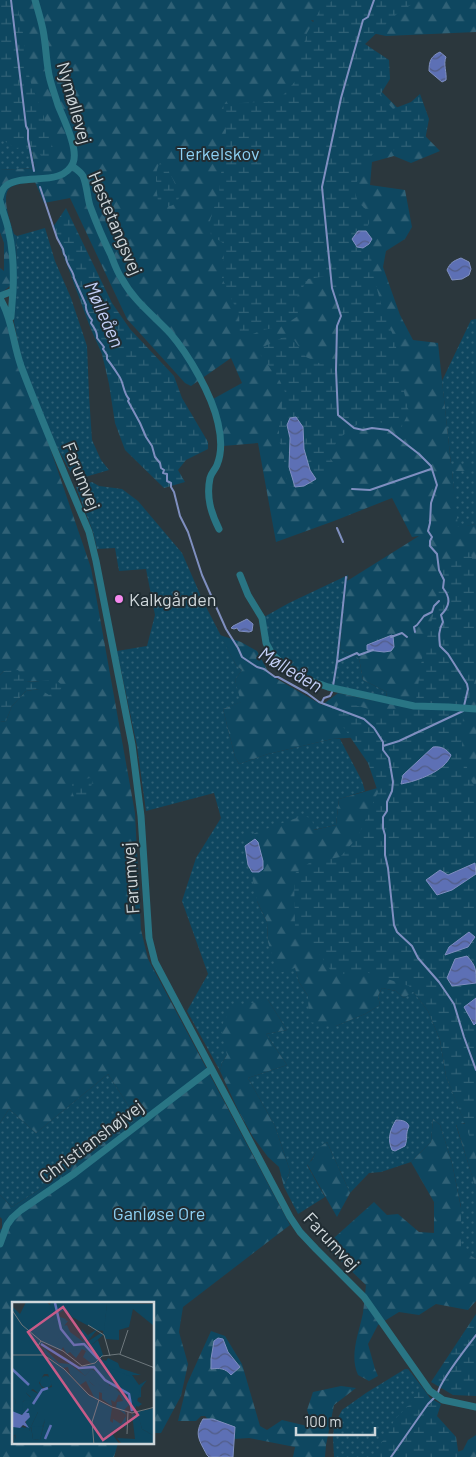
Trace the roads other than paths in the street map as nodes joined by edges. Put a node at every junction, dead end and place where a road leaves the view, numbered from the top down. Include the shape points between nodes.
1 (35, 0) edge
2 (72, 166) junction
3 (0, 200) edge
4 (13, 291) junction
5 (0, 297) edge
6 (10, 320) junction
7 (219, 530) dead end
8 (240, 575) dead end
9 (476, 709) edge
10 (211, 1069) junction
11 (0, 1244) edge
12 (476, 1407) edge

1 - 2 street, Nymøllevej via 51,82 75,150
2 - 3 street, Nymøllevej via 55,176 8,184
2 - 7 street, Hestetangsvej via 82,176 97,224 121,278 132,295 171,334 208,394 219,424 220,455 211,476 208,502
3 - 4 street via 12,249
4 - 5 street
4 - 6 street
5 - 6 street, Farumvej
6 - 10 street, Farumvej via 19,360 88,532 96,561 132,745 141,816 149,938 155,962
8 - 9 street via 262,618 266,643 272,654 296,673 328,688 414,706
10 - 11 street, Christianshøjvej via 21,1210 7,1225
10 - 12 street, Farumvej via 300,1232 364,1297 432,1393 449,1402

